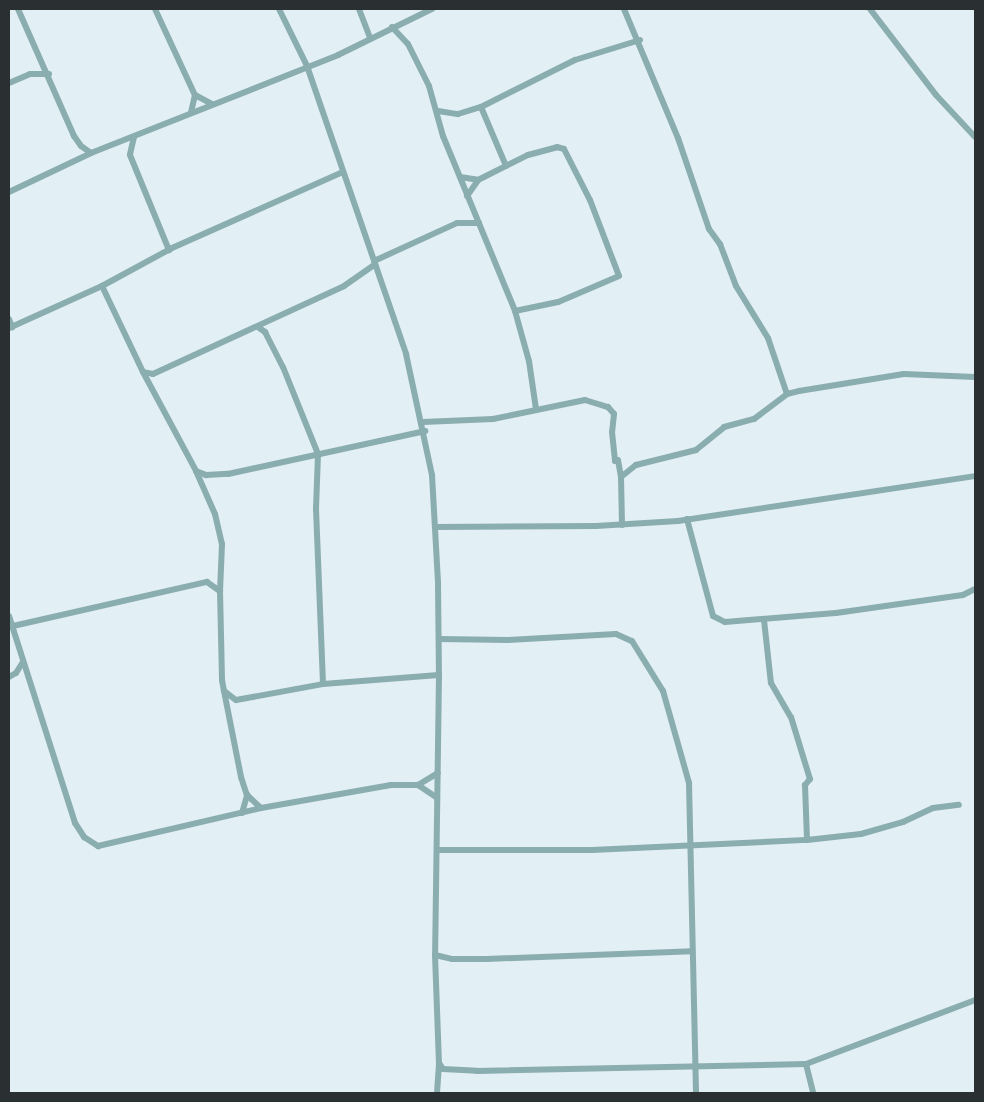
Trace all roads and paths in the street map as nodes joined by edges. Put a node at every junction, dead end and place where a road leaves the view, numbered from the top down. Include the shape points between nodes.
1 (18, 9) edge
2 (155, 9) edge
3 (279, 9) edge
4 (359, 9) edge
5 (432, 9) edge
6 (624, 9) edge
7 (870, 9) edge
8 (392, 27) junction
9 (370, 37) junction
10 (640, 40) junction
11 (307, 66) junction
12 (49, 74) junction
13 (10, 83) edge
14 (195, 95) junction
15 (212, 104) junction
16 (481, 108) junction
17 (438, 111) junction
18 (191, 112) junction
19 (134, 137) junction
20 (975, 137) edge
21 (91, 152) junction
22 (506, 166) junction
23 (343, 172) junction
24 (460, 178) junction
25 (478, 180) junction
26 (9, 192) edge
27 (467, 196) junction
28 (473, 208) junction
29 (465, 221) junction
30 (479, 223) junction
31 (169, 250) junction
32 (374, 263) junction
33 (102, 286) junction
34 (515, 311) junction
35 (9, 319) edge
36 (267, 323) junction
37 (10, 327) edge
38 (258, 327) junction
39 (265, 332) junction
40 (143, 372) junction
41 (975, 378) edge
42 (787, 394) junction
43 (536, 409) junction
44 (423, 422) junction
45 (425, 431) junction
46 (318, 454) junction
47 (196, 471) junction
48 (975, 476) edge
49 (622, 477) junction
50 (687, 519) junction
51 (622, 525) junction
52 (436, 527) junction
53 (222, 572) junction
54 (207, 582) junction
55 (975, 589) edge
56 (220, 590) junction
57 (9, 616) edge
58 (764, 620) junction
59 (13, 626) junction
60 (439, 639) junction
61 (23, 662) junction
62 (439, 675) junction
63 (9, 677) edge
64 (323, 684) junction
65 (224, 691) junction
66 (236, 700) junction
67 (228, 708) junction
68 (438, 773) junction
69 (418, 785) junction
70 (248, 795) junction
71 (437, 798) junction
72 (959, 804) dead end
73 (261, 808) junction
74 (242, 813) junction
75 (807, 840) junction
76 (688, 845) junction
77 (439, 850) junction
78 (692, 951) junction
79 (435, 955) junction
80 (975, 1000) edge
81 (439, 1063) junction
82 (806, 1064) junction
83 (697, 1065) junction
84 (437, 1093) edge
85 (696, 1093) edge
86 (813, 1093) edge

1 - 12 street
2 - 14 street
3 - 11 street
4 - 9 street
5 - 8 street
6 - 10 street
7 - 20 street via 936,95
8 - 9 street
8 - 17 street via 408,44
9 - 11 street via 338,55
10 - 16 street via 575,60
10 - 42 street via 709,229 720,244 736,286 768,338
11 - 15 street
11 - 23 street
12 - 13 street via 30,74
12 - 21 street via 74,136
14 - 15 street
14 - 18 street
15 - 18 street
16 - 17 street via 458,114
16 - 22 street
17 - 24 street via 443,136
18 - 19 street
19 - 21 street
19 - 31 street via 130,155
21 - 26 street
22 - 25 street
22 - 34 street via 528,155 557,147 564,149 590,200 620,273 614,280 558,302
23 - 31 street
23 - 32 street
24 - 25 street
24 - 27 street
25 - 27 street
27 - 28 street
28 - 29 street
28 - 30 street
29 - 30 street
29 - 32 street
30 - 34 street
31 - 33 street
32 - 36 street via 344,286
32 - 44 street via 406,354
33 - 37 street
33 - 40 street
34 - 43 street via 529,361
35 - 37 street
36 - 38 street
36 - 39 street
38 - 39 street
38 - 40 street via 166,371
39 - 46 street via 283,367
40 - 47 street
41 - 42 street via 904,374
42 - 49 street via 754,419 724,428 696,450 636,465
43 - 44 street via 493,419
43 - 49 street via 585,400 608,407 614,414 615,461 618,460
44 - 45 street
45 - 46 street
45 - 52 street
46 - 47 street via 221,475
46 - 64 street via 316,509
47 - 53 street via 215,514 222,544
48 - 50 street
49 - 51 street
50 - 51 street
50 - 58 street via 713,616 725,622
51 - 52 street
52 - 60 street
53 - 54 street
53 - 56 street
54 - 56 street
54 - 59 street
55 - 58 street via 963,595
56 - 65 street via 219,656
57 - 59 street
58 - 75 street via 771,683 791,717 810,779 805,785
59 - 61 street
60 - 62 street
60 - 76 street via 508,640 616,634 632,641 664,691 672,714 689,783
61 - 63 street
61 - 74 street via 75,823 90,842 106,845
62 - 64 street
62 - 68 street
64 - 66 street
65 - 66 street
65 - 67 street
66 - 67 street
67 - 70 street
68 - 69 street
68 - 71 street
69 - 71 street
69 - 73 street via 381,787
70 - 73 street
70 - 74 street
71 - 77 street
72 - 75 street via 933,808 903,822 861,834
73 - 74 street
75 - 76 street
76 - 77 street via 592,850
76 - 78 street
77 - 79 street
78 - 79 street via 487,959 452,959
78 - 83 street
79 - 81 street
80 - 82 street
81 - 83 street via 443,1069 470,1071
81 - 84 street
82 - 83 street
82 - 86 street
83 - 85 street

